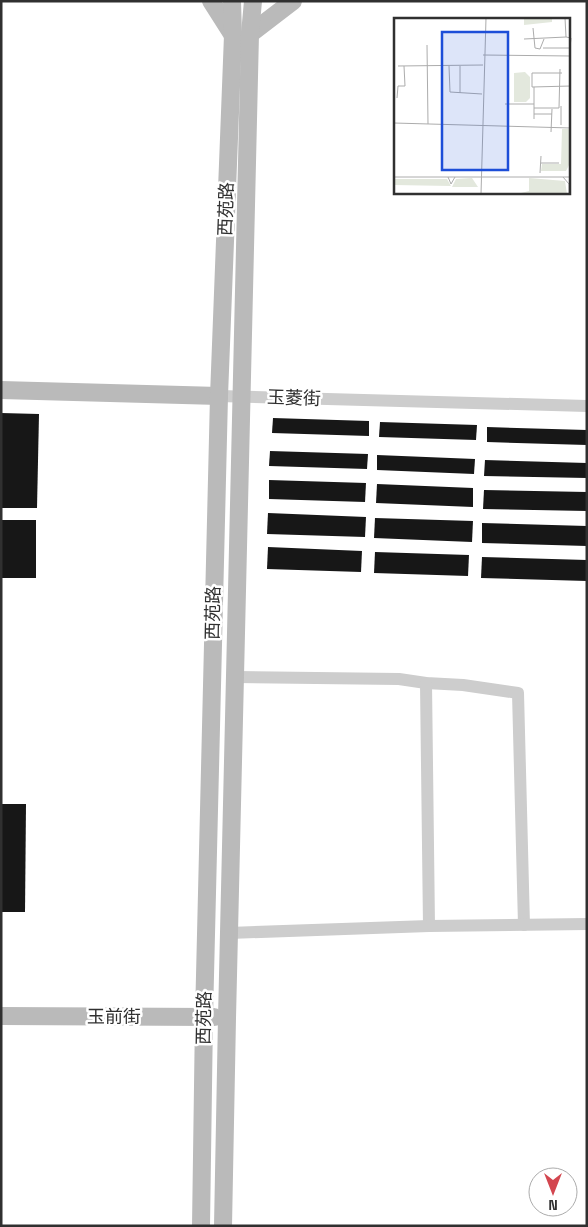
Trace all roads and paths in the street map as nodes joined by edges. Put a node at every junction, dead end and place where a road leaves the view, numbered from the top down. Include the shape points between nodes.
1 (210, 1) edge
2 (232, 1) edge
3 (253, 1) edge
4 (293, 1) edge
5 (242, 35) junction
6 (1, 390) edge
7 (219, 396) junction
8 (242, 396) junction
9 (587, 406) edge
10 (235, 677) junction
11 (426, 683) junction
12 (587, 924) edge
13 (524, 925) junction
14 (429, 926) junction
15 (229, 933) junction
16 (1, 1016) edge
17 (204, 1017) junction
18 (227, 1018) junction
19 (201, 1226) edge
20 (223, 1226) edge

1 - 5 main road
2 - 5 main road, 西苑路
3 - 5 main road, 西苑路
4 - 5 main road
5 - 7 main road, 西苑路
5 - 8 main road, 西苑路
6 - 7 main road, 玉菱街
7 - 8 street, 玉菱街
7 - 17 main road, 西苑路
8 - 9 street, 玉菱街
8 - 10 main road, 西苑路
10 - 11 street via 400,679
10 - 15 main road, 西苑路
11 - 13 street via 518,693
11 - 14 street
12 - 13 street
13 - 14 street
14 - 15 street
15 - 18 main road, 西苑路
16 - 17 main road, 玉前街
17 - 18 main road, 玉前街
17 - 19 main road, 西苑路
18 - 20 main road, 西苑路

